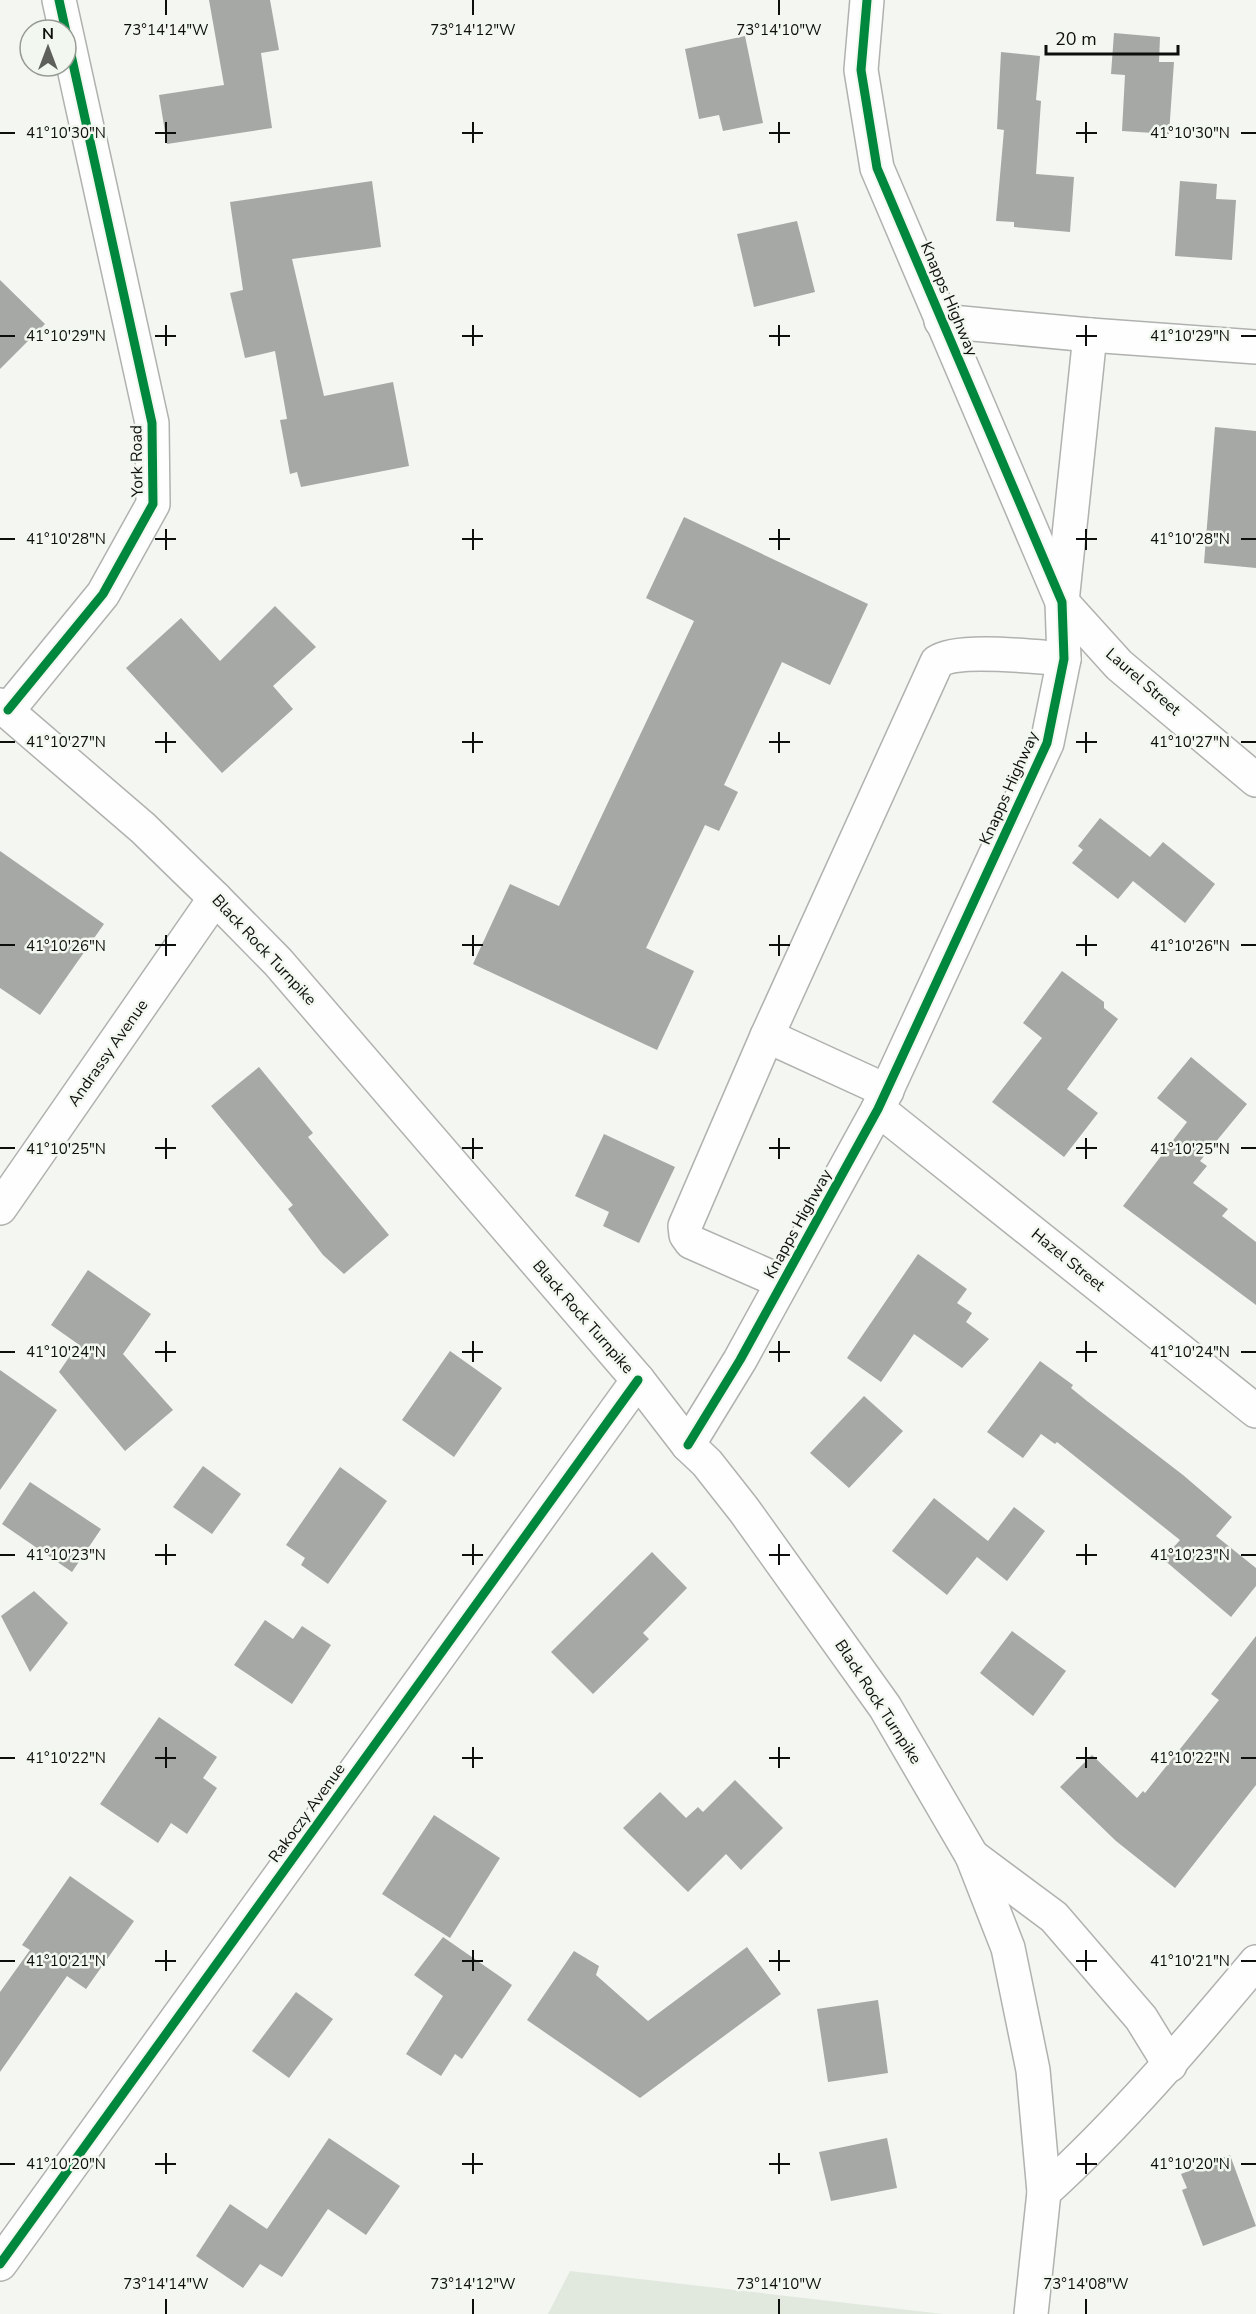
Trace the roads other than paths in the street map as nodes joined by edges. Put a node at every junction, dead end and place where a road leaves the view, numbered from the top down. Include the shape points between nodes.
1 (59, 0) edge
2 (867, 0) edge
3 (941, 321) junction
4 (1090, 335) junction
5 (1256, 347) edge
6 (1062, 602) junction
7 (1064, 659) junction
8 (4, 708) edge
9 (1256, 780) edge
10 (215, 898) junction
11 (767, 1036) junction
12 (883, 1100) junction
13 (0, 1208) edge
14 (782, 1282) junction
15 (638, 1380) junction
16 (1256, 1411) edge
17 (688, 1445) junction
18 (972, 1856) junction
19 (1256, 1962) edge
20 (1170, 2065) junction
21 (1044, 2192) junction
22 (0, 2264) edge
23 (1031, 2314) edge

1 - 8 street, York Road via 152,423 153,504 103,594
2 - 3 street, Knapps Highway via 861,70 877,168
3 - 4 street
3 - 6 street, Knapps Highway
4 - 5 street
4 - 6 street, Knapps Highway
6 - 7 street, Knapps Highway
6 - 9 street, Laurel Street via 1119,665
7 - 11 street via 962,655 937,662
7 - 12 street, Knapps Highway via 1047,743
8 - 10 street, Black Rock Turnpike via 142,828
10 - 13 street, Andrassy Avenue
10 - 15 street, Black Rock Turnpike via 278,962
11 - 12 street, Hazel Street
11 - 14 street via 685,1226 691,1242
12 - 14 street, Knapps Highway
12 - 16 street, Hazel Street
14 - 17 street, Knapps Highway
15 - 17 street, Black Rock Turnpike
15 - 22 street, Rakoczy Avenue
17 - 18 street, Black Rock Turnpike via 744,1510 885,1707
18 - 20 street via 1054,1917 1141,2018
18 - 21 street, Black Rock Turnpike via 1008,1948 1033,2070
19 - 20 street
20 - 21 street via 1089,2151
21 - 23 street, Black Rock Turnpike

